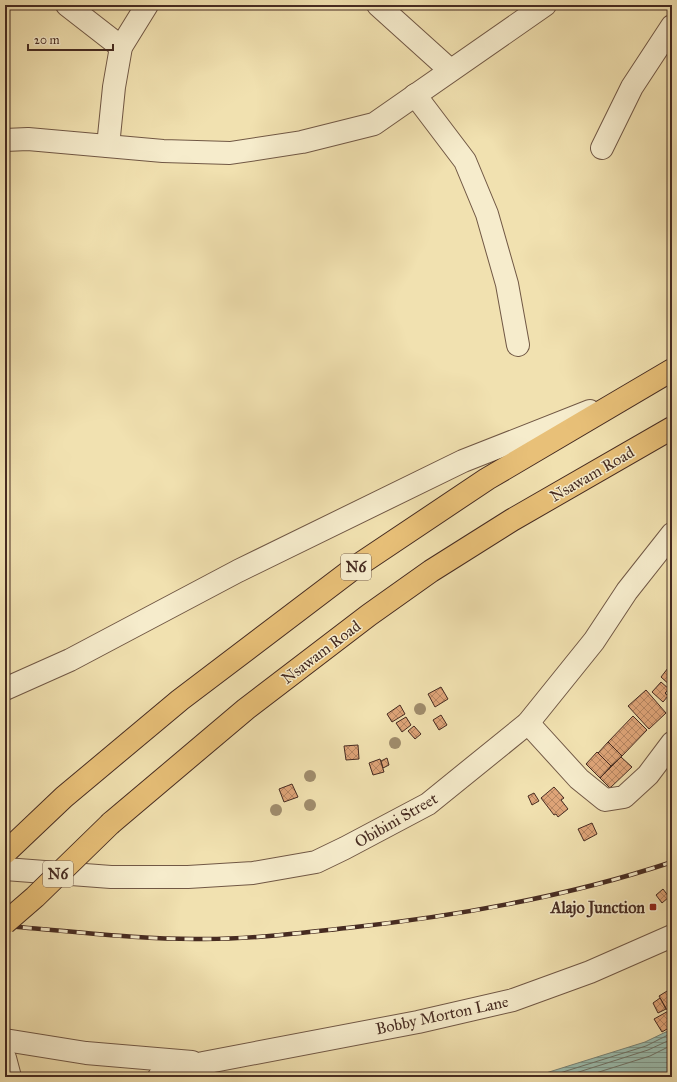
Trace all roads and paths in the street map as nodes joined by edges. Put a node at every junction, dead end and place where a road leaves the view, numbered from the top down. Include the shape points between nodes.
1 (66, 5) edge
2 (147, 5) edge
3 (378, 5) edge
4 (543, 5) edge
5 (672, 26) edge
6 (121, 46) junction
7 (450, 70) junction
8 (415, 95) junction
9 (5, 140) edge
10 (108, 146) junction
11 (602, 148) dead end
12 (518, 345) dead end
13 (672, 370) edge
14 (624, 397) junction
15 (672, 428) edge
16 (672, 534) edge
17 (5, 689) edge
18 (528, 723) junction
19 (672, 743) edge
20 (5, 853) edge
21 (5, 869) edge
22 (5, 923) edge
23 (672, 936) edge
24 (5, 1040) edge
25 (5, 1058) edge
26 (203, 1063) junction
27 (10, 1077) edge
28 (159, 1077) edge

1 - 6 street
2 - 6 street
3 - 7 street
4 - 7 street
5 - 11 street via 632,87
6 - 10 street
7 - 8 street
8 - 10 street via 374,124 302,142 230,153
8 - 12 street via 465,161 487,214 507,284
9 - 10 street via 28,139
13 - 14 highway, N6
14 - 17 street via 463,461 238,571 70,660
14 - 20 highway, N6 via 487,479 354,568 180,700 64,797
15 - 22 highway, Nsawam Road / N6, bridge via 512,520 431,571 369,615 246,709 111,823
16 - 18 street, Obibini Street via 627,591 594,641
18 - 19 street via 578,779 606,800 624,797 648,774
18 - 21 street, Obibini Street via 428,804 316,862 253,873 188,877 110,877
23 - 26 street, Bobby Morton Lane via 590,972 513,1000 418,1022
24 - 26 street, Bobby Morton Lane via 86,1053
25 - 27 street
26 - 28 street, Bobby Morton Lane

